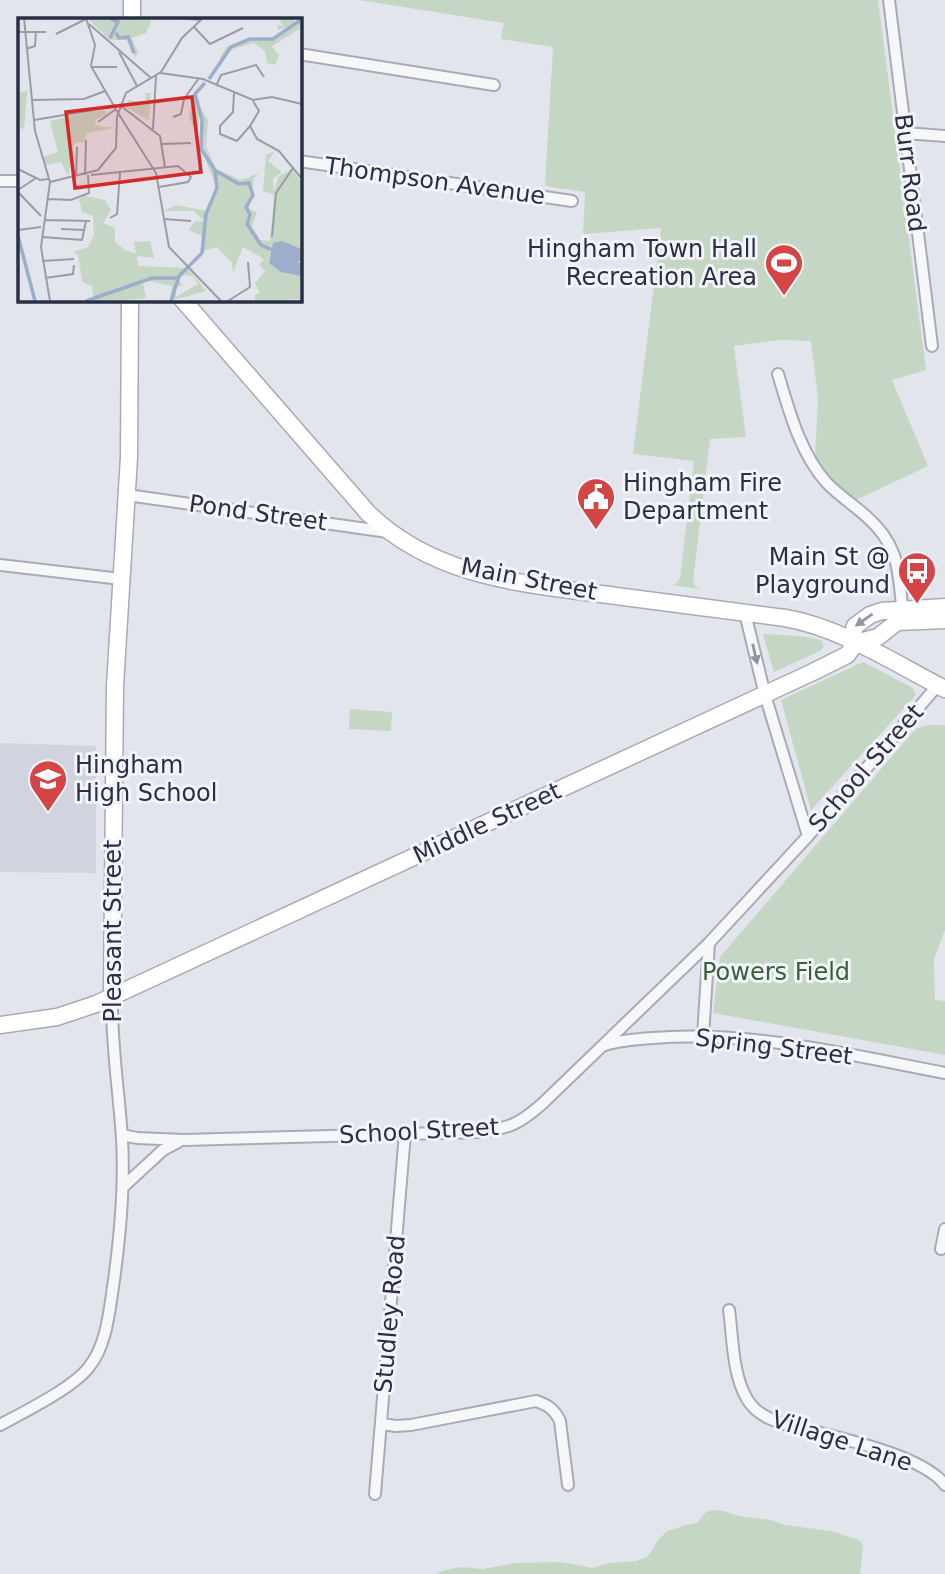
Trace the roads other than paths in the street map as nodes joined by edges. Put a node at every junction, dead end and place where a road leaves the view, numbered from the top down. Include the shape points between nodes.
1 (132, 0) edge
2 (889, 0) edge
3 (132, 18) edge
4 (301, 54) edge
5 (494, 85) dead end
6 (905, 133) junction
7 (945, 135) edge
8 (301, 161) edge
9 (0, 181) edge
10 (18, 181) edge
11 (572, 201) dead end
12 (130, 301) edge
13 (184, 301) edge
14 (932, 346) dead end
15 (778, 374) dead end
16 (127, 495) junction
17 (388, 532) junction
18 (0, 565) edge
19 (121, 579) junction
20 (945, 607) edge
21 (745, 613) junction
22 (903, 615) junction
23 (945, 620) edge
24 (856, 643) junction
25 (942, 687) edge
26 (765, 695) junction
27 (808, 836) junction
28 (709, 943) junction
29 (112, 996) junction
30 (0, 1025) edge
31 (703, 1036) junction
32 (603, 1046) junction
33 (945, 1073) edge
34 (405, 1133) junction
35 (122, 1135) junction
36 (184, 1140) junction
37 (124, 1186) junction
38 (945, 1229) edge
39 (941, 1249) dead end
40 (729, 1310) dead end
41 (382, 1424) junction
42 (0, 1425) edge
43 (568, 1485) dead end
44 (945, 1485) edge
45 (375, 1494) dead end

1 - 3 street
2 - 6 street, Burr Road
4 - 5 street
6 - 7 street
6 - 14 street, Burr Road
8 - 11 street, Thompson Avenue
9 - 10 street
12 - 16 street, Pleasant Street
13 - 17 street, Main Street
15 - 22 street via 796,429 816,468 890,542 899,572
16 - 17 street, Pond Street
16 - 19 street, Pleasant Street
17 - 21 street, Main Street via 427,556 493,577
18 - 19 street
19 - 29 street, Pleasant Street via 115,686
20 - 22 street
21 - 24 street, Main Street via 808,622
21 -> 26 street
22 - 23 street
22 - 24 street via 878,636
24 - 25 street, Main Street
24 - 26 street, Middle Street via 841,658
25 - 27 street, School Street
26 - 27 street
26 - 29 street, Middle Street
27 - 28 street, School Street
28 - 31 street
28 - 32 street, School Street
29 - 30 street, Middle Street via 57,1017
29 - 35 street, Pleasant Street
31 - 32 street, Spring Street
31 - 33 street, Spring Street via 786,1045
32 - 34 street, School Street via 515,1125 480,1132
34 - 36 street, School Street
34 - 41 street, Studley Road
35 - 36 street, School Street
35 - 37 street, Pleasant Street
36 - 37 street, School Street via 163,1150
37 - 42 street, Pleasant Street via 109,1312 99,1350 81,1376
38 - 39 street
40 - 44 street, Village Lane via 740,1383 753,1408 774,1421 895,1455 930,1471
41 - 43 street via 411,1425 536,1401 555,1412 559,1422
41 - 45 street, Studley Road

